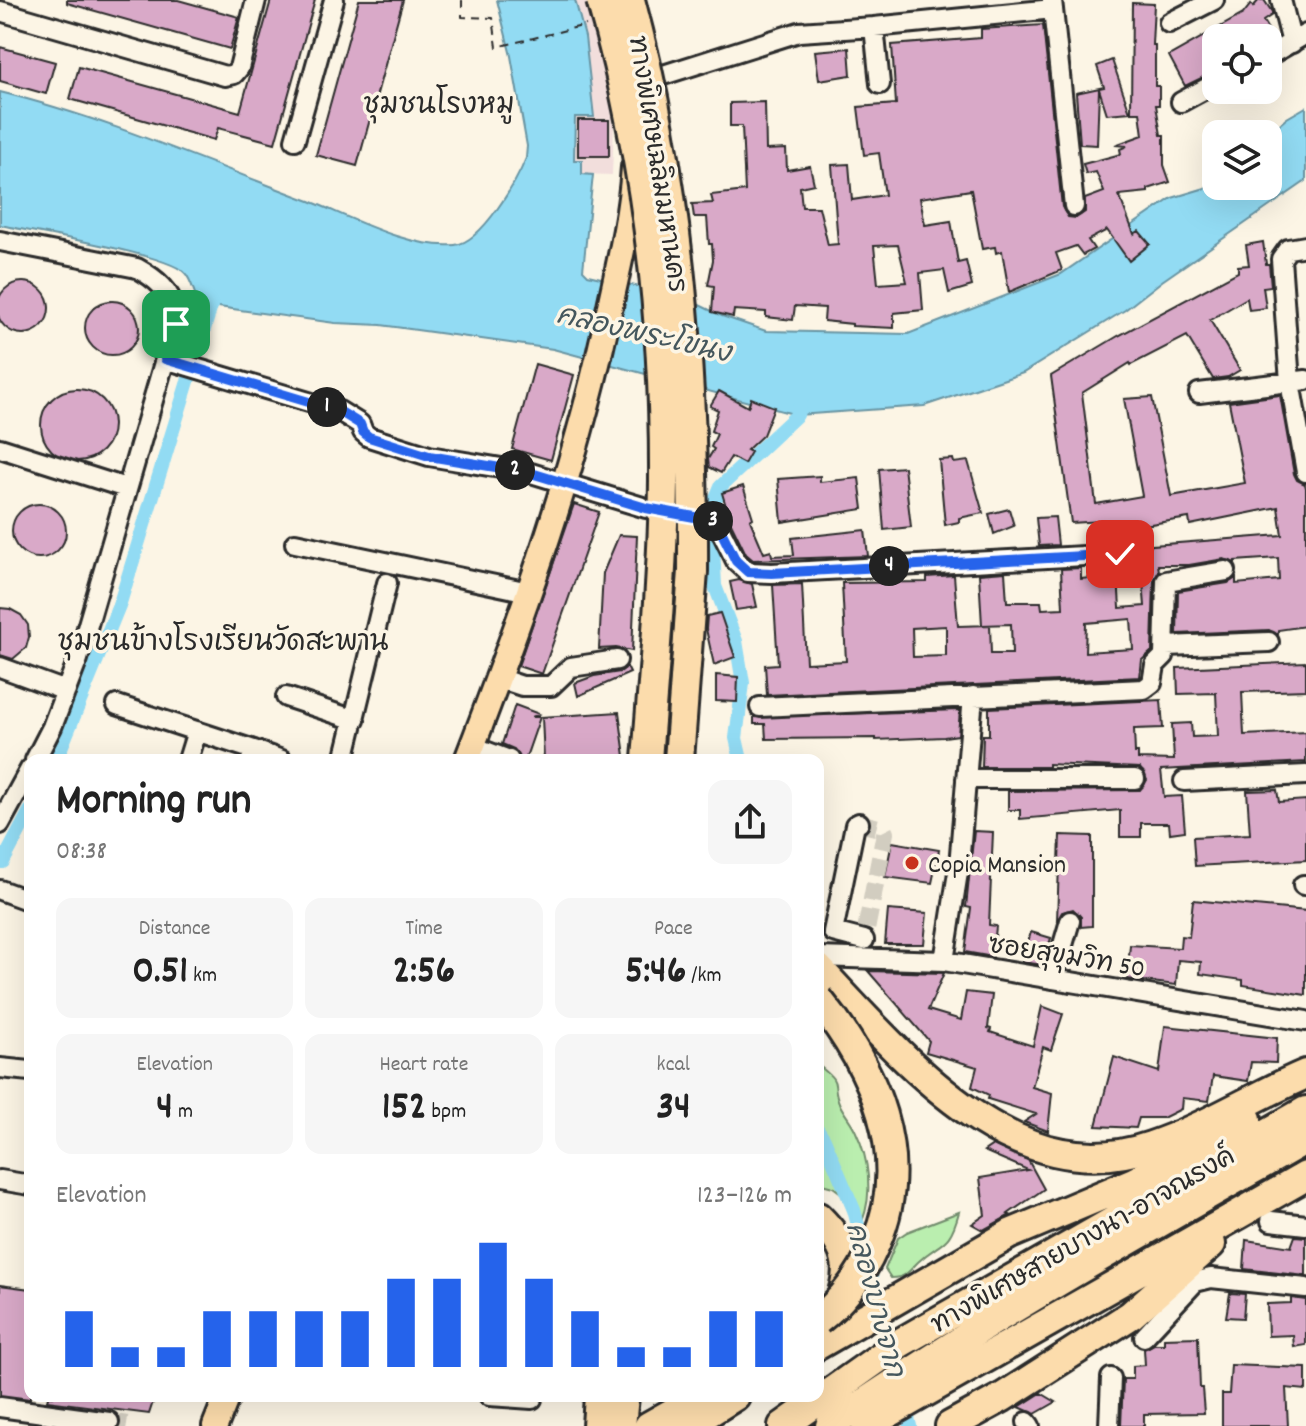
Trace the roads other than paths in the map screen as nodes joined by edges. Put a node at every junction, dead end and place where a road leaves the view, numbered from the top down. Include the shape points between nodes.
1 (256, 0) edge
2 (334, 0) edge
3 (624, 0) edge
4 (630, 0) edge
5 (1214, 0) edge
6 (1281, 0) edge
7 (1053, 5) edge
8 (0, 11) edge
9 (597, 12) edge
10 (1169, 23) dead end
11 (874, 27) junction
12 (1299, 39) edge
13 (635, 84) junction
14 (880, 84) dead end
15 (1202, 91) edge
16 (1181, 102) dead end
17 (295, 140) dead end
18 (1074, 206) dead end
19 (0, 241) edge
20 (1306, 246) edge
21 (172, 361) junction
22 (1298, 381) edge
23 (1199, 393) dead end
24 (0, 448) edge
25 (1306, 472) edge
26 (566, 482) junction
27 (126, 488) junction
28 (295, 543) dead end
29 (1120, 554) dead end
30 (693, 571) junction
31 (1226, 571) dead end
32 (387, 583) dead end
33 (529, 592) junction
34 (1269, 642) dead end
35 (1166, 646) junction
36 (617, 660) dead end
37 (0, 667) edge
38 (498, 678) junction
39 (66, 691) junction
40 (973, 696) junction
41 (286, 697) dead end
42 (117, 705) dead end
43 (760, 707) dead end
44 (355, 720) junction
45 (197, 731) junction
46 (470, 753) edge
47 (38, 754) edge
48 (190, 754) edge
49 (250, 754) edge
50 (346, 754) edge
51 (647, 754) edge
52 (679, 754) edge
53 (697, 754) edge
54 (1306, 775) edge
55 (966, 779) junction
56 (1135, 779) dead end
57 (24, 780) edge
58 (1184, 781) dead end
59 (859, 823) dead end
60 (0, 824) edge
61 (0, 890) edge
62 (24, 899) edge
63 (1070, 921) dead end
64 (863, 945) junction
65 (824, 961) edge
66 (944, 961) junction
67 (824, 962) edge
68 (1053, 979) junction
69 (824, 1008) edge
70 (1306, 1021) edge
71 (0, 1068) edge
72 (24, 1070) edge
73 (1306, 1074) edge
74 (1306, 1083) edge
75 (1306, 1111) edge
76 (1305, 1140) edge
77 (1306, 1176) edge
78 (0, 1180) edge
79 (24, 1184) edge
80 (1266, 1212) junction
81 (824, 1223) edge
82 (1306, 1225) edge
83 (1306, 1288) edge
84 (824, 1314) edge
85 (824, 1324) edge
86 (1144, 1337) dead end
87 (824, 1342) edge
88 (1111, 1378) dead end
89 (824, 1397) edge
90 (225, 1402) edge
91 (599, 1402) edge
92 (623, 1402) edge
93 (691, 1402) edge
94 (725, 1402) edge
95 (817, 1402) edge
96 (0, 1407) edge
97 (109, 1422) dead end
98 (215, 1426) edge
99 (597, 1426) edge
100 (621, 1426) edge
101 (649, 1426) edge
102 (686, 1426) edge
103 (783, 1426) edge
104 (830, 1426) edge
105 (866, 1426) edge
106 (950, 1426) edge
107 (1109, 1426) edge

1 - 8 street via 239,68 225,76
2 - 17 street
3 - 13 main road
4 - 30 highway, ทางพิเศษเฉลิมมหานคร, bridge via 654,106 676,253 690,413
5 - 10 street
6 - 12 street
7 - 11 street
7 - 18 street
9 - 51 highway, ทางพิเศษเฉลิมมหานคร, bridge via 625,98 644,196 660,346 662,560
11 - 13 street via 799,32
11 - 14 street
13 - 26 main road via 633,175 620,257 597,373
15 - 16 street
19 - 21 street via 137,268 156,279 172,303
20 - 22 street via 1288,249 1281,259
21 - 26 street via 339,411 369,437 429,456
21 - 27 street
22 - 23 street
22 - 25 street
24 - 27 street
26 - 29 street via 646,508 716,521 736,561 748,572
26 - 33 main road
27 - 39 street
28 - 33 street
30 - 52 highway, ทางพิเศษเฉลิมมหานคร
30 - 53 highway
31 - 35 street via 1166,581
32 - 44 street
33 - 38 main road
34 - 35 street
35 - 40 street via 1152,683 1144,689
36 - 38 street via 571,667 551,686 522,686
37 - 39 street
38 - 46 main road
39 - 47 street
40 - 43 street
40 - 55 street
41 - 44 street
42 - 45 street
44 - 50 street
45 - 48 street
45 - 49 street
54 - 58 street
55 - 56 street
55 - 66 street
57 - 60 street
59 - 64 street via 833,932
61 - 62 street
63 - 68 street
64 - 65 street, ซอยสุขุมวิท 50
64 - 66 street, ซอยสุขุมวิท 50
66 - 68 street, ซอยสุขุมวิท 50
67 - 73 highway via 926,1077 980,1120 1046,1150 1091,1157 1124,1154
68 - 70 street, ซอยสุขุมวิท 50
69 - 84 highway, bridge via 862,1063 885,1122 893,1186 872,1254 854,1285
71 - 72 street
74 - 87 highway via 1207,1144 1134,1182 1010,1234
75 - 89 highway, ทางพิเศษสายบางนา-อาจณรงค์ via 900,1343
76 - 104 highway, ทางพิเศษสายบางนา-อาจณรงค์ via 986,1324
77 - 80 highway
78 - 79 street
80 - 82 street
80 - 105 highway
80 - 106 highway via 1131,1315
81 - 85 highway via 844,1251 849,1275
83 - 86 street via 1211,1278 1195,1282
88 - 107 street
90 - 98 main road
91 - 99 highway
92 - 100 highway
93 - 101 highway
94 - 102 highway
95 - 103 highway, ทางพิเศษสายบางนา-อาจณรงค์
96 - 97 street

